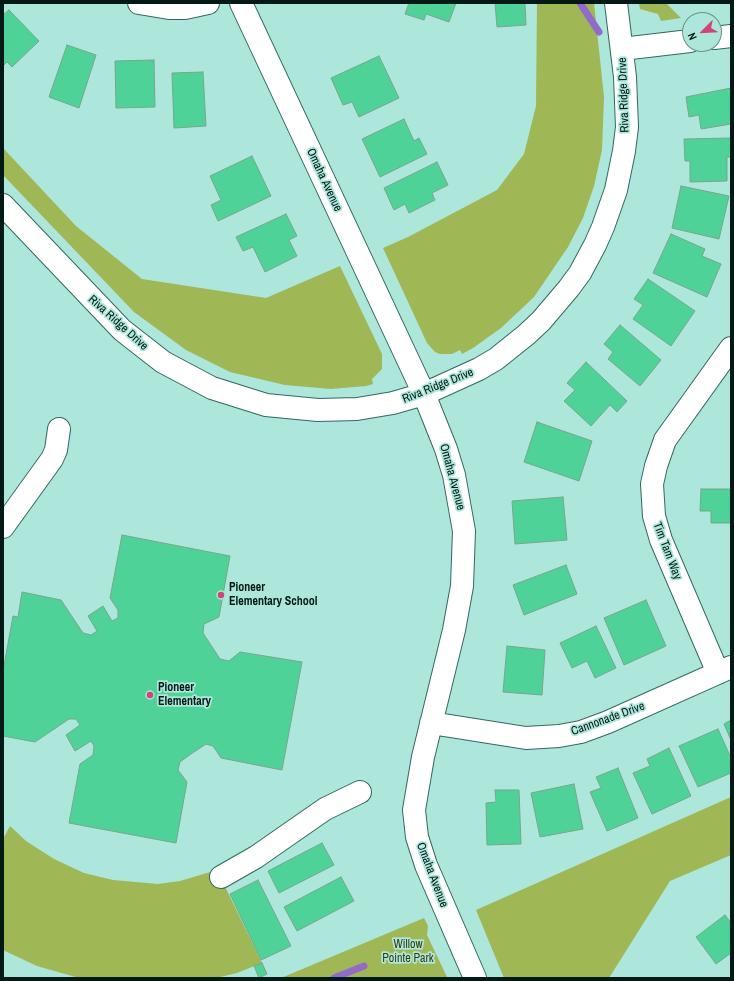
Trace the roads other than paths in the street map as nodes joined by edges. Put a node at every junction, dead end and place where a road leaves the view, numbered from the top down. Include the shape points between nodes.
1 (139, 3) edge
2 (208, 3) edge
3 (241, 3) edge
4 (616, 3) edge
5 (682, 42) edge
6 (622, 49) junction
7 (3, 205) edge
8 (731, 348) edge
9 (424, 394) junction
10 (59, 429) dead end
11 (3, 527) edge
12 (725, 670) edge
13 (431, 723) junction
14 (360, 792) dead end
15 (221, 877) dead end
16 (475, 978) edge

1 - 2 street via 185,8
3 - 9 street, Omaha Avenue
4 - 6 street, Riva Ridge Drive
5 - 6 street
6 - 9 street, Riva Ridge Drive via 627,105 624,151 603,228 580,273 555,306 512,347 463,378
7 - 9 street, Riva Ridge Drive via 122,330 163,362 212,388 266,405 318,410 357,409 393,403
8 - 12 street, Tim Tam Way via 668,435 660,450 652,484 654,516 661,540
9 - 13 street, Omaha Avenue via 454,474 464,531 459,604
10 - 11 street via 52,459
12 - 13 street, Cannonade Drive via 608,722 581,732 559,736 526,738
13 - 16 street, Omaha Avenue via 415,796 417,837 426,865
14 - 15 street via 325,809 256,857

